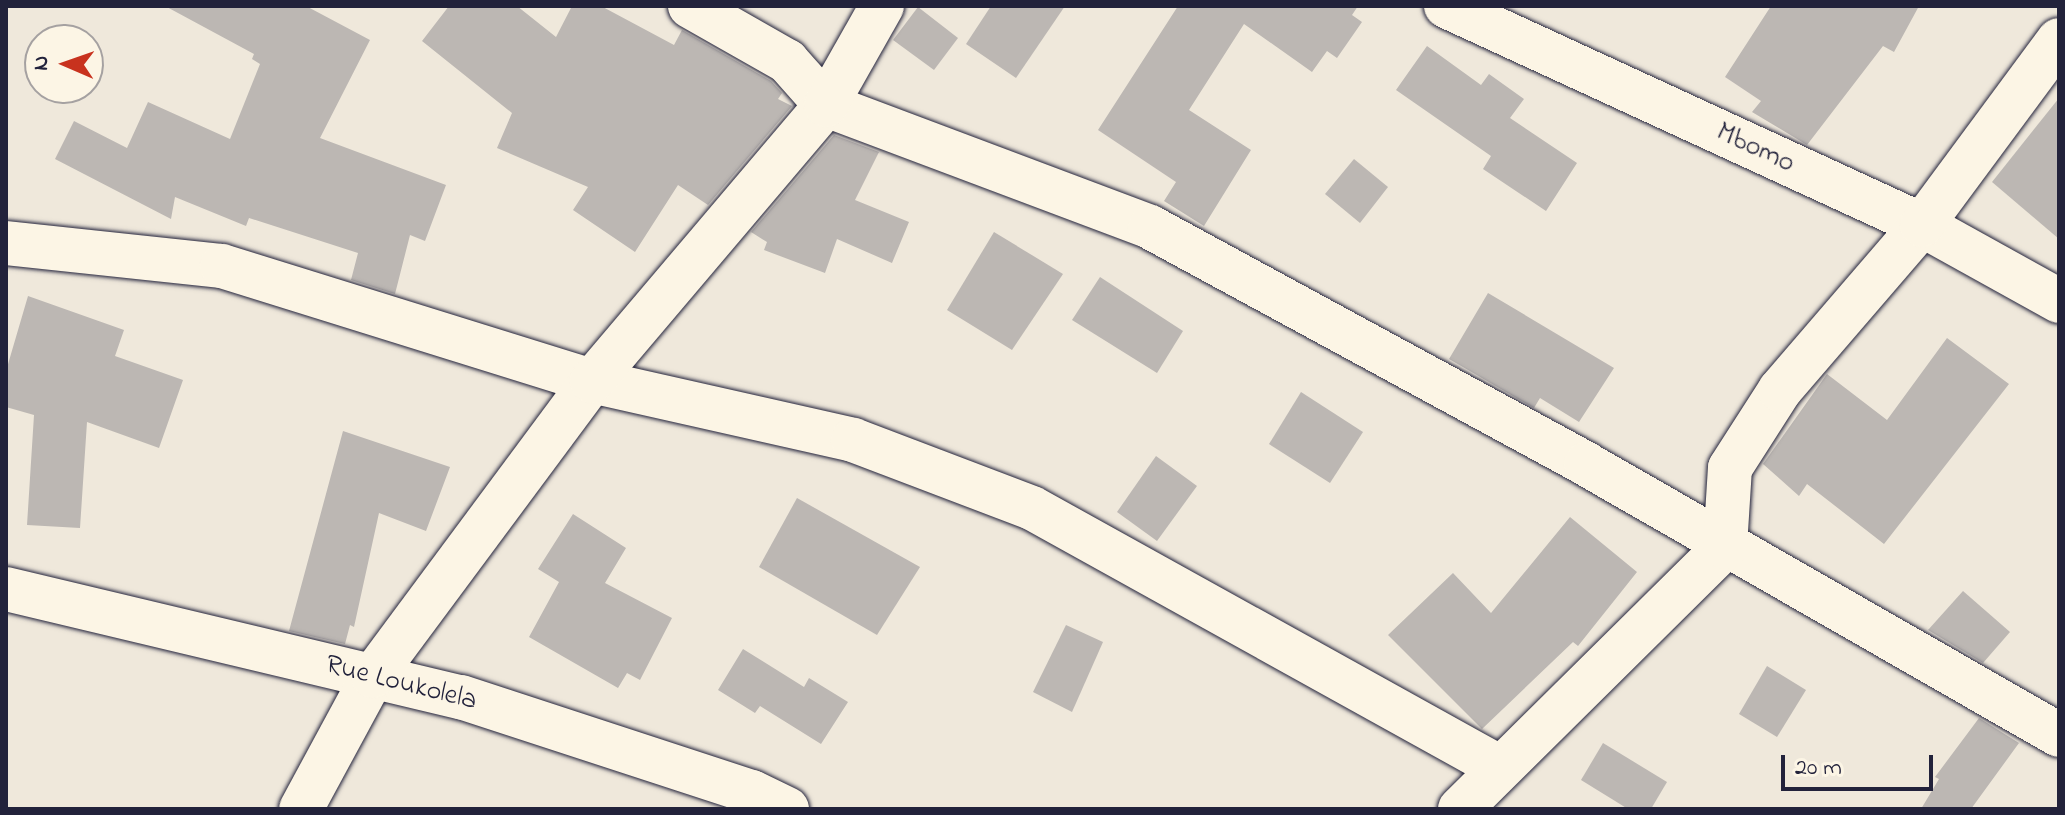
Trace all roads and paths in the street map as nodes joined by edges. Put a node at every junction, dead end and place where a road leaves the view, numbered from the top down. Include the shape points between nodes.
1 (690, 6) edge
2 (882, 6) edge
3 (1446, 6) edge
4 (2059, 40) edge
5 (826, 105) junction
6 (1922, 225) junction
7 (6, 243) edge
8 (2059, 301) edge
9 (592, 381) junction
10 (1725, 547) junction
11 (6, 589) edge
12 (373, 676) junction
13 (2059, 735) edge
14 (1497, 766) junction
15 (301, 809) edge
16 (787, 809) edge
17 (1460, 809) edge

1 - 5 street via 787,61
2 - 5 street
3 - 6 street, Mbomo
4 - 6 street
5 - 9 street
5 - 10 street via 1150,227 1586,464
6 - 8 street, Mbomo
6 - 10 street via 1780,390 1730,468
7 - 9 street via 222,266
9 - 12 street
9 - 14 street via 853,440 1032,508
10 - 13 street
10 - 14 street
11 - 12 street, Rue Loukolela
12 - 15 street
12 - 16 street, Rue Loukolela via 461,697 752,792
14 - 17 street

